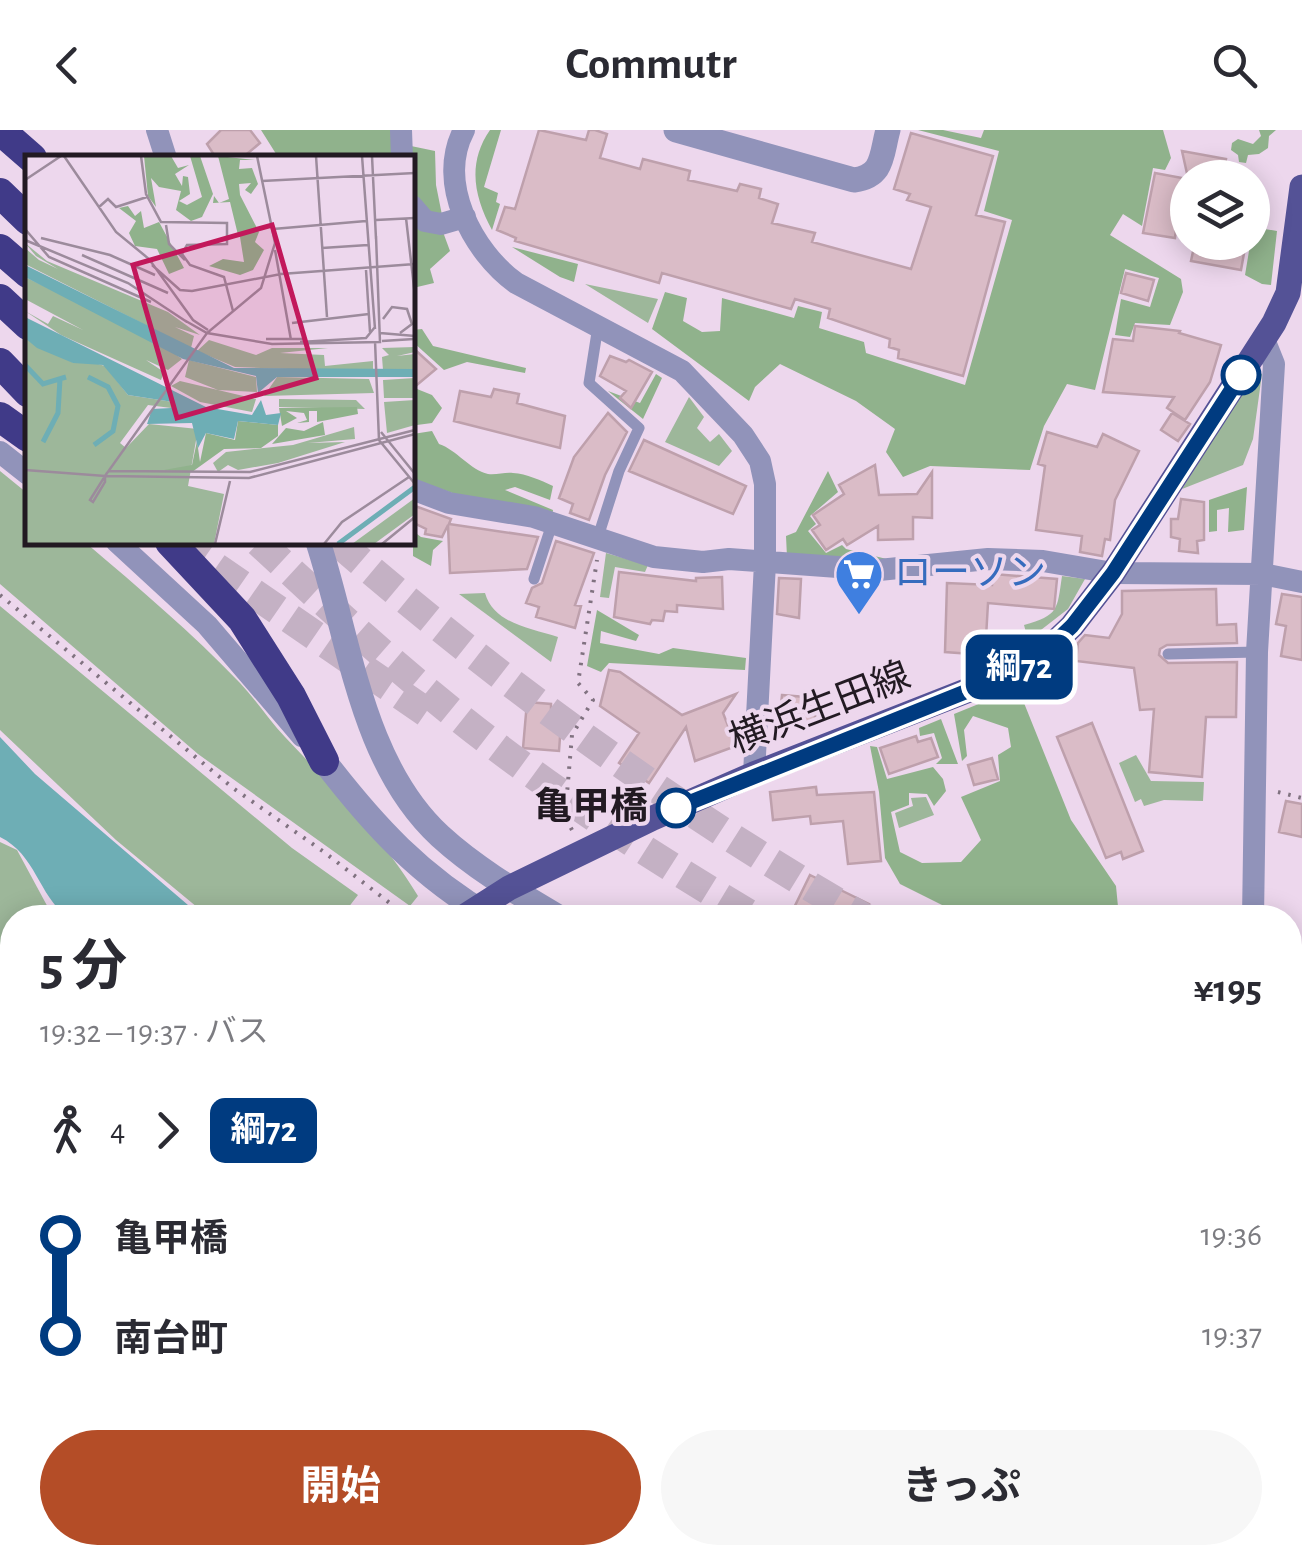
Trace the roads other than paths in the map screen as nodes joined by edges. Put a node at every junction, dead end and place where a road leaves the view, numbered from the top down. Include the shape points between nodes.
1 (0, 130) edge
2 (24, 130) edge
3 (157, 130) edge
4 (401, 130) edge
5 (464, 130) edge
6 (676, 130) edge
7 (888, 130) edge
8 (29, 155) edge
9 (49, 155) edge
10 (165, 155) edge
11 (402, 155) edge
12 (1302, 187) edge
13 (0, 193) edge
14 (415, 209) edge
15 (25, 217) edge
16 (465, 217) junction
17 (0, 249) edge
18 (25, 270) edge
19 (0, 300) edge
20 (25, 322) edge
21 (598, 326) junction
22 (1264, 339) junction
23 (0, 363) edge
24 (0, 382) edge
25 (25, 389) edge
26 (25, 402) edge
27 (0, 417) edge
28 (25, 436) edge
29 (0, 452) edge
30 (25, 472) edge
31 (415, 490) edge
32 (552, 524) junction
33 (598, 540) junction
34 (119, 545) edge
35 (173, 545) edge
36 (319, 545) edge
37 (765, 563) junction
38 (1113, 573) junction
39 (1262, 574) junction
40 (534, 579) dead end
41 (1302, 582) edge
42 (1257, 652) junction
43 (1168, 654) dead end
44 (324, 761) junction
45 (754, 774) junction
46 (509, 888) junction
47 (465, 905) edge
48 (487, 905) edge
49 (538, 905) edge
50 (1253, 905) edge

1 - 8 highway
2 - 9 highway
3 - 10 street
4 - 11 street
5 - 16 street via 455,169
6 - 7 street via 854,180 877,171
12 - 22 main road, 横浜生田線 via 1288,292
13 - 15 highway
14 - 16 street via 425,221 441,224
16 - 21 street via 496,268
17 - 18 highway
19 - 20 highway
21 - 33 lane via 590,383 639,428
21 - 37 street via 682,371 743,434 766,484
22 - 38 main road, 横浜生田線
22 - 39 street via 1274,364
23 - 25 highway
24 - 26 highway
27 - 28 highway
29 - 30 street
31 - 32 street
32 - 33 street
32 - 40 lane
33 - 37 street via 654,557
34 - 44 street via 207,625
35 - 44 highway via 242,619
36 - 46 street via 368,716 402,790 438,834
37 - 38 street via 879,570 988,559
37 - 45 street
38 - 39 street
38 - 45 main road, 横浜生田線 via 1072,626 1010,672
39 - 41 street
39 - 42 street
42 - 43 lane
42 - 50 street
44 - 47 street via 378,830
45 - 46 main road, 横浜生田線
46 - 48 main road, 横浜生田線
46 - 49 street

